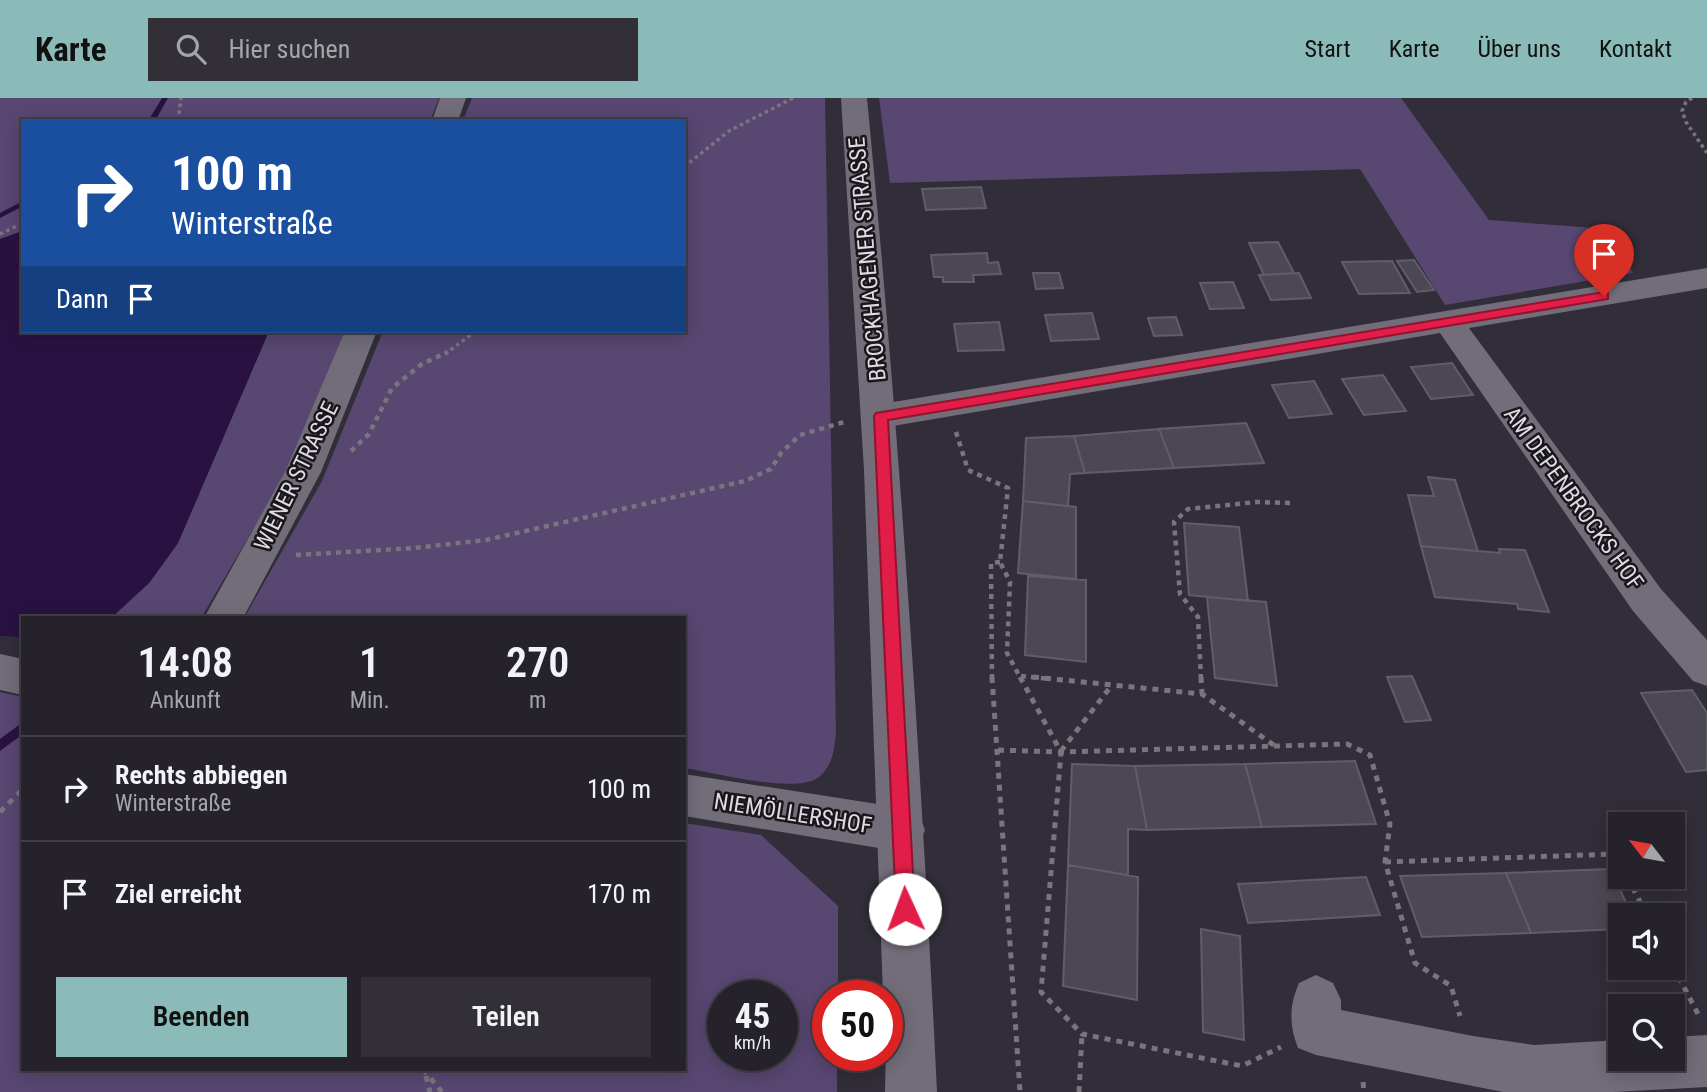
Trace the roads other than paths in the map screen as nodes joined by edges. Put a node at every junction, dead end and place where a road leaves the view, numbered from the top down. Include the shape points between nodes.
1 (453, 98) edge
2 (854, 98) edge
3 (446, 119) edge
4 (1707, 278) edge
5 (1448, 322) junction
6 (360, 333) edge
7 (881, 416) junction
8 (224, 616) edge
9 (1707, 668) edge
10 (0, 672) edge
11 (21, 677) edge
12 (686, 795) edge
13 (903, 830) junction
14 (1317, 1015) road end
15 (1704, 1041) edge
16 (911, 1092) edge

1 - 3 street
2 - 7 street, BROCKHAGENER STRASSE
4 - 5 street
5 - 7 street
5 - 9 street, AM DEPENBROCKS HOF via 1647,600
6 - 8 street, WIENER STRASSE via 303,472
7 - 13 street, BROCKHAGENER STRASSE
10 - 11 street
12 - 13 street, NIEMÖLLERSHOF
13 - 16 street, BROCKHAGENER STRASSE
14 - 15 street via 1473,1062 1534,1071

